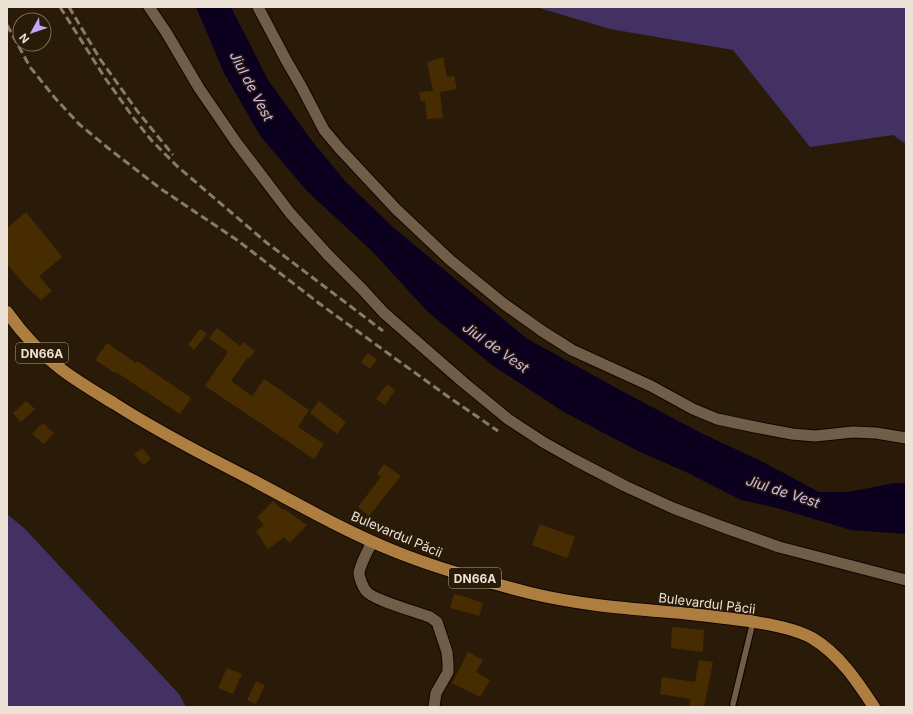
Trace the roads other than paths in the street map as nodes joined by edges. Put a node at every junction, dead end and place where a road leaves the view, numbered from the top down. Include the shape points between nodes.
1 (149, 7) edge
2 (258, 7) edge
3 (7, 312) edge
4 (906, 438) edge
5 (372, 542) junction
6 (906, 580) edge
7 (753, 622) junction
8 (733, 704) dead end
9 (434, 707) edge
10 (874, 707) edge

1 - 6 street via 203,94 290,212 384,313 508,419 575,460 673,508 779,547
2 - 4 street via 324,130 340,149 396,209 450,260 542,331 572,350 717,419 792,434 815,436 861,432
3 - 5 main road, Bulevardul Păcii / DN66A via 25,336 46,357 135,417
5 - 7 main road, Bulevardul Păcii / DN66A via 440,568 558,599
5 - 9 street via 359,573 367,592 378,599 430,616 437,622 446,652 448,672 436,693
7 - 8 lane
7 - 10 main road, Bulevardul Păcii / DN66A via 796,631 828,649 850,672

